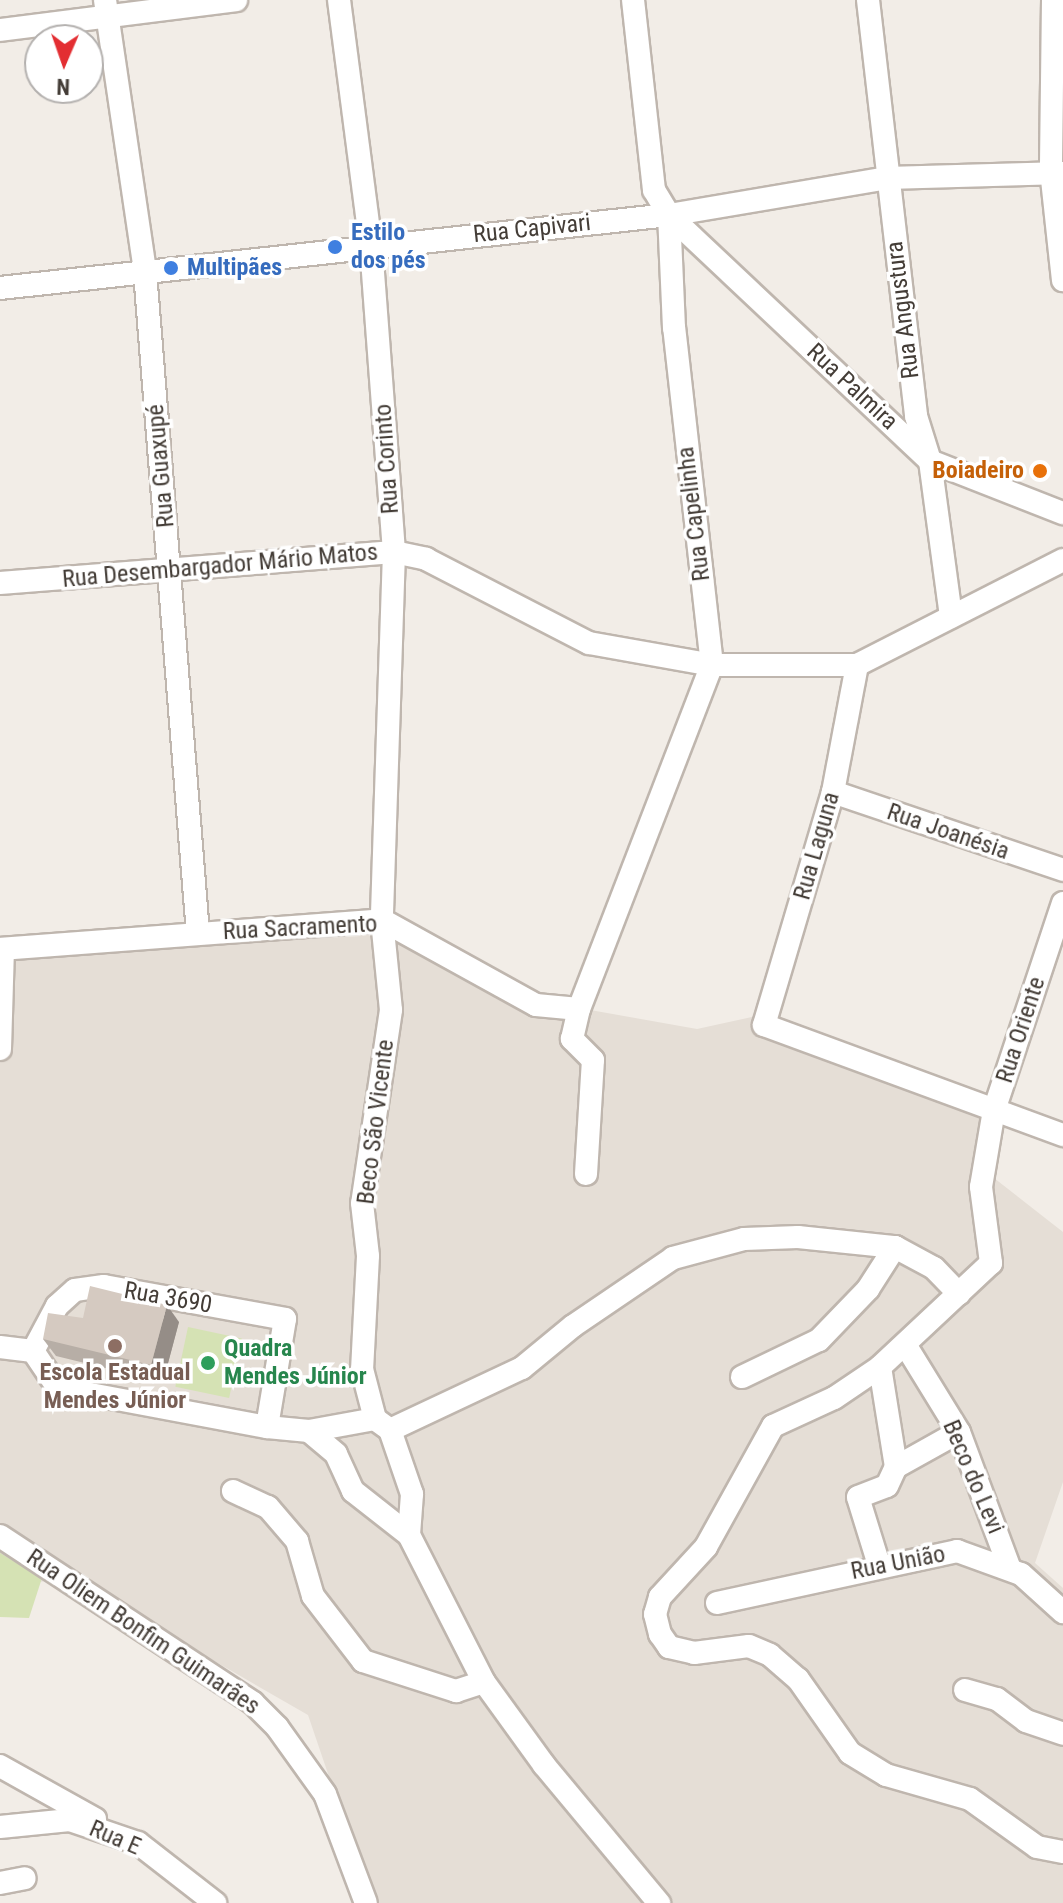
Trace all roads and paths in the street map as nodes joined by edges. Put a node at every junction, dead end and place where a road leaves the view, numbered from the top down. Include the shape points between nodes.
1 (236, 0) edge
2 (339, 0) edge
3 (633, 0) edge
4 (868, 0) edge
5 (1053, 0) edge
6 (106, 7) edge
7 (0, 30) edge
8 (1057, 172) edge
9 (887, 178) junction
10 (669, 215) junction
11 (371, 246) junction
12 (145, 272) junction
13 (1063, 280) edge
14 (0, 288) edge
15 (930, 461) junction
16 (1063, 513) edge
17 (394, 552) junction
18 (1063, 560) edge
19 (170, 570) junction
20 (0, 583) edge
21 (951, 617) junction
22 (712, 665) junction
23 (857, 665) junction
24 (833, 792) junction
25 (1063, 870) edge
26 (1063, 903) edge
27 (382, 920) junction
28 (198, 933) junction
29 (2, 949) edge
30 (579, 1009) junction
31 (0, 1049) edge
32 (994, 1110) junction
33 (1063, 1135) edge
34 (586, 1174) dead end
35 (895, 1247) junction
36 (959, 1294) junction
37 (906, 1346) junction
38 (0, 1347) edge
39 (33, 1351) junction
40 (880, 1367) junction
41 (742, 1377) dead end
42 (383, 1424) junction
43 (267, 1427) junction
44 (309, 1431) junction
45 (959, 1432) junction
46 (892, 1476) junction
47 (233, 1491) dead end
48 (409, 1535) junction
49 (0, 1536) edge
50 (879, 1565) junction
51 (1010, 1569) junction
52 (717, 1603) dead end
53 (1063, 1612) edge
54 (484, 1682) junction
55 (965, 1690) dead end
56 (1063, 1734) edge
57 (0, 1766) edge
58 (0, 1827) edge
59 (138, 1843) junction
60 (1063, 1852) edge
61 (25, 1878) dead end
62 (0, 1883) edge
63 (215, 1903) edge
64 (366, 1903) edge
65 (659, 1903) edge

1 - 6 street
2 - 11 street, Rua Corinto
3 - 10 street, Rua Capelinha via 654,190
4 - 9 street, Rua Angustura
5 - 8 street
6 - 7 street
6 - 12 street, Rua Guaxupé
8 - 9 street, Rua Capivari
8 - 13 street
9 - 10 street, Rua Capivari
9 - 15 street, Rua Angustura via 916,416
10 - 11 street, Rua Capivari
10 - 15 street, Rua Palmira
10 - 22 street, Rua Capelinha via 674,328
11 - 12 street, Rua Capivari
11 - 17 street, Rua Corinto
12 - 14 street, Rua Capivari
12 - 19 street, Rua Guaxupé
15 - 16 street, Rua Palmira
15 - 21 street, Rua Angustura
17 - 19 street, Rua Desembargador Mário Matos
17 - 22 street, Rua Desembargador Mário Matos via 426,559 589,643
17 - 27 street, Rua Corinto
18 - 21 street, Rua Desembargador Mário Matos
19 - 20 street, Rua Desembargador Mário Matos
19 - 28 street, Rua Guaxupé
21 - 23 street, Rua Desembargador Mário Matos
22 - 23 street, Rua Desembargador Mário Matos
22 - 30 street, Rua Capelinha
23 - 24 street, Rua Laguna
24 - 25 street, Rua Joanésia
24 - 32 street, Rua Laguna via 764,1025
26 - 32 street, Rua Oriente
27 - 28 street, Rua Sacramento
27 - 30 street, Rua Sacramento via 536,1005
27 - 42 street, Beco São Vicente via 391,1010 362,1203 368,1256 362,1369
28 - 29 street, Rua Sacramento
29 - 31 street
30 - 34 street via 572,1039 593,1060
32 - 33 street
32 - 36 street, Rua Oriente via 981,1187 991,1263
35 - 36 street via 934,1268
35 - 41 street via 868,1289 819,1340
35 - 42 street via 798,1237 744,1239 673,1258 522,1368
36 - 37 street
37 - 40 street
37 - 45 street, Beco do Levi
38 - 39 street
39 - 43 street via 58,1388
39 - 43 street, Rua 3690 via 57,1306 75,1290 104,1286 285,1319
40 - 46 street
40 - 60 street via 834,1398 773,1426 706,1547 660,1597 655,1614 669,1647 694,1653 749,1646 770,1655 798,1679 818,1715 850,1753 886,1775 970,1799 1037,1847
42 - 44 street
42 - 48 street, Beco São Vicente via 412,1494
43 - 44 street
44 - 48 street via 336,1454 353,1491
45 - 46 street
45 - 51 street, Beco do Levi
46 - 50 street via 858,1497
47 - 54 street via 268,1507 297,1541 313,1596 363,1661 456,1691
48 - 54 street
49 - 64 street, Rua Oliem Bonfim Guimarães via 253,1703 277,1727 325,1794
50 - 51 street, Rua União via 957,1551
50 - 52 street, Rua União
51 - 53 street, Rua União
54 - 65 street via 544,1765
55 - 56 street via 997,1699 1026,1721
57 - 59 street
58 - 59 street, Rua E via 70,1820
59 - 63 street, Rua E
61 - 62 street

